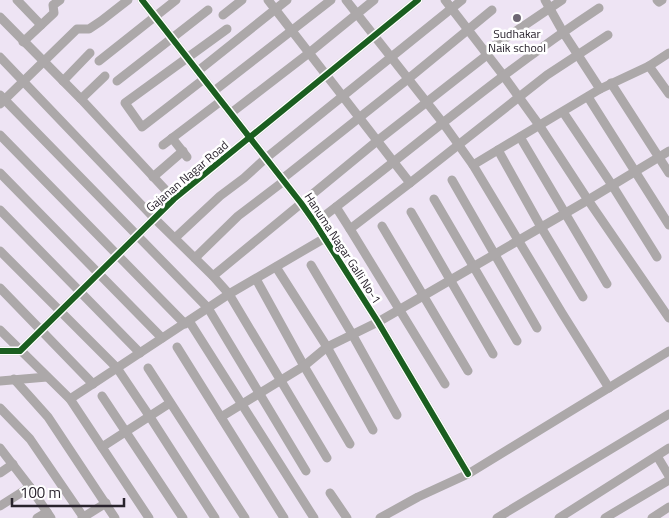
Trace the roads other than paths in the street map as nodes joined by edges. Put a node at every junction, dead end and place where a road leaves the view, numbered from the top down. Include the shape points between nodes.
1 (17, 0) edge
2 (60, 0) edge
3 (128, 0) edge
4 (142, 0) edge
5 (176, 0) edge
6 (242, 0) edge
7 (268, 0) edge
8 (288, 0) edge
9 (331, 0) edge
10 (346, 0) edge
11 (374, 0) edge
12 (418, 0) edge
13 (444, 0) edge
14 (462, 0) edge
15 (562, 0) edge
16 (657, 0) edge
17 (662, 0) edge
18 (548, 4) edge
19 (451, 8) junction
20 (600, 8) dead end
21 (208, 10) dead end
22 (276, 10) junction
23 (492, 10) dead end
24 (357, 14) junction
25 (223, 15) dead end
26 (155, 16) junction
27 (0, 17) edge
28 (41, 25) junction
29 (227, 29) dead end
30 (468, 30) junction
31 (292, 31) junction
32 (563, 32) junction
33 (608, 35) dead end
34 (375, 36) junction
35 (172, 37) junction
36 (23, 42) junction
37 (90, 53) dead end
38 (309, 53) junction
39 (486, 53) junction
40 (669, 53) edge
41 (578, 56) junction
42 (0, 57) edge
43 (187, 57) junction
44 (390, 57) junction
45 (99, 61) dead end
46 (43, 62) junction
47 (649, 66) junction
48 (198, 71) junction
49 (326, 75) junction
50 (105, 76) dead end
51 (503, 76) junction
52 (204, 79) junction
53 (408, 79) junction
54 (23, 81) junction
55 (63, 81) junction
56 (117, 81) dead end
57 (611, 83) junction
58 (600, 90) junction
59 (214, 91) junction
60 (669, 94) edge
61 (342, 95) junction
62 (588, 97) junction
63 (519, 98) junction
64 (2, 99) edge
65 (80, 99) junction
66 (221, 101) junction
67 (426, 103) junction
68 (563, 112) junction
69 (231, 113) junction
70 (360, 118) junction
71 (443, 124) junction
72 (539, 125) junction
73 (0, 135) edge
74 (520, 137) junction
75 (172, 138) junction
76 (250, 138) junction
77 (377, 141) junction
78 (459, 144) junction
79 (163, 145) dead end
80 (498, 150) junction
81 (669, 151) edge
82 (659, 157) junction
83 (266, 158) junction
84 (394, 162) junction
85 (473, 165) junction
86 (635, 171) junction
87 (0, 173) edge
88 (669, 173) edge
89 (153, 177) junction
90 (283, 180) junction
91 (452, 180) dead end
92 (410, 183) junction
93 (612, 185) junction
94 (174, 199) junction
95 (434, 199) dead end
96 (588, 200) junction
97 (301, 203) junction
98 (336, 208) junction
99 (0, 210) edge
100 (412, 212) dead end
101 (565, 213) junction
102 (154, 218) junction
103 (316, 223) junction
104 (669, 225) edge
105 (382, 226) dead end
106 (541, 227) junction
107 (350, 229) junction
108 (137, 235) junction
109 (175, 238) junction
110 (325, 238) junction
111 (519, 241) junction
112 (0, 251) edge
113 (494, 254) junction
114 (117, 255) junction
115 (657, 257) dead end
116 (195, 258) junction
117 (311, 265) dead end
118 (276, 267) junction
119 (473, 267) junction
120 (98, 274) junction
121 (213, 276) junction
122 (256, 278) junction
123 (450, 280) junction
124 (607, 284) dead end
125 (0, 288) edge
126 (79, 292) junction
127 (229, 294) junction
128 (423, 296) junction
129 (582, 297) dead end
130 (208, 308) junction
131 (399, 310) junction
132 (59, 312) junction
133 (669, 318) edge
134 (187, 322) junction
135 (378, 322) junction
136 (537, 328) dead end
137 (0, 330) edge
138 (41, 330) junction
139 (352, 334) junction
140 (162, 338) junction
141 (517, 341) dead end
142 (177, 347) dead end
143 (327, 347) junction
144 (0, 351) edge
145 (20, 351) junction
146 (669, 351) edge
147 (140, 353) junction
148 (493, 354) dead end
149 (304, 366) junction
150 (117, 368) junction
151 (148, 368) dead end
152 (468, 371) dead end
153 (47, 377) junction
154 (14, 379) junction
155 (281, 380) junction
156 (0, 381) edge
157 (93, 384) junction
158 (445, 384) dead end
159 (609, 388) junction
160 (258, 394) junction
161 (102, 396) dead end
162 (70, 399) junction
163 (170, 403) junction
164 (242, 404) junction
165 (0, 408) edge
166 (669, 414) edge
167 (397, 415) dead end
168 (220, 416) junction
169 (150, 417) junction
170 (373, 430) dead end
171 (127, 432) junction
172 (350, 444) dead end
173 (102, 447) junction
174 (0, 448) edge
175 (669, 448) edge
176 (657, 456) junction
177 (327, 458) dead end
178 (13, 464) junction
179 (306, 471) dead end
180 (0, 472) edge
181 (468, 474) junction
182 (669, 478) edge
183 (30, 487) junction
184 (330, 493) dead end
185 (106, 503) junction
186 (0, 506) edge
187 (669, 507) edge
188 (49, 515) edge
189 (657, 517) edge
190 (37, 518) edge
191 (83, 518) edge
192 (115, 518) edge
193 (148, 518) edge
194 (183, 518) edge
195 (214, 518) edge
196 (245, 518) edge
197 (284, 518) edge
198 (314, 518) edge
199 (347, 518) edge
200 (380, 518) edge
201 (497, 518) edge
202 (559, 518) edge
203 (605, 518) edge

1 - 28 street
2 - 28 street via 52,5 54,13
3 - 46 street via 89,29 77,29
4 - 26 street, Hanuma Nagar Galli No-1
5 - 26 street
6 - 25 street
7 - 22 street
8 - 22 street
9 - 31 street
10 - 24 street
11 - 24 street
12 - 34 street, Gajanan Nagar Road
13 - 19 street
14 - 19 street
15 - 18 street
16 - 17 street
18 - 32 street
18 - 39 street
19 - 30 street
19 - 44 street
20 - 32 street
21 - 35 street
22 - 31 street
22 - 48 street
23 - 30 street
24 - 34 street
24 - 38 street
26 - 35 street, Hanuma Nagar Galli No-1
26 - 45 street
27 - 36 street, Gajanan Nagar Road
28 - 36 street
29 - 43 street
30 - 39 street
30 - 53 street
31 - 38 street
31 - 59 street
32 - 41 street
32 - 51 street
33 - 41 street
34 - 44 street
34 - 49 street, Gajanan Nagar Road
35 - 43 street, Hanuma Nagar Galli No-1
35 - 56 street
36 - 46 street, Gajanan Nagar Road
37 - 55 street
38 - 49 street
38 - 69 street
39 - 51 street
39 - 67 street
40 - 47 street
41 - 58 street
41 - 63 street
42 - 54 street
43 - 48 street, Hanuma Nagar Galli No-1
43 - 52 street via 125,103 142,127
44 - 53 street
44 - 61 street
46 - 54 street
46 - 55 street, Gajanan Nagar Road
47 - 57 street
47 - 60 street
48 - 52 street, Hanuma Nagar Galli No-1
49 - 61 street
49 - 76 street, Gajanan Nagar Road
50 - 65 street
51 - 63 street
51 - 71 street
52 - 59 street, Hanuma Nagar Galli No-1
53 - 67 street
53 - 70 street
54 - 64 street
54 - 102 street
55 - 65 street, Gajanan Nagar Road
57 - 58 street
57 - 82 street
58 - 62 street
59 - 66 street, Hanuma Nagar Galli No-1
61 - 70 street
61 - 83 street
62 - 68 street
62 - 86 street
63 - 72 street
63 - 78 street
64 - 108 street
65 - 89 street, Gajanan Nagar Road
66 - 69 street, Hanuma Nagar Galli No-1
66 - 75 street
67 - 71 street
67 - 77 street
68 - 72 street
68 - 93 street
69 - 76 street, Hanuma Nagar Galli No-1
70 - 77 street
70 - 90 street
71 - 78 street
71 - 84 street
72 - 74 street
72 - 96 street
73 - 114 street
74 - 80 street
74 - 101 street
75 - 79 street
75 - 89 street via 185,154
76 - 83 street, Hanuma Nagar Galli No-1
76 - 94 street, Gajanan Nagar Road
77 - 84 street
77 - 97 street
78 - 85 street
78 - 92 street
80 - 85 street
80 - 106 street
81 - 82 street
82 - 86 street
82 - 88 street
83 - 90 street, Hanuma Nagar Galli No-1
83 - 109 street
84 - 92 street
84 - 98 street
85 - 111 street
86 - 93 street
86 - 104 street
87 - 120 street
89 - 94 street, Gajanan Nagar Road
90 - 97 street, Hanuma Nagar Galli No-1
90 - 116 street via 238,216
91 - 113 street
92 - 107 street
93 - 96 street
93 - 115 street
94 - 102 street, Gajanan Nagar Road
95 - 119 street
96 - 101 street
96 - 133 street
97 - 103 street, Hanuma Nagar Galli No-1
97 - 121 street
98 - 103 street
98 - 107 street
99 - 126 street
100 - 123 street
101 - 106 street
101 - 124 street
102 - 108 street, Gajanan Nagar Road
102 - 109 street
103 - 110 street, Hanuma Nagar Galli No-1
105 - 128 street
106 - 111 street
106 - 129 street
107 - 131 street
108 - 114 street, Gajanan Nagar Road
108 - 130 street
109 - 116 street
110 - 118 street
110 - 135 street, Hanuma Nagar Galli No-1
111 - 113 street
111 - 159 street
112 - 132 street
113 - 119 street
113 - 136 street
114 - 120 street, Gajanan Nagar Road
114 - 134 street
116 - 121 street
117 - 139 street
118 - 122 street
118 - 143 street
119 - 123 street
119 - 141 street
120 - 126 street, Gajanan Nagar Road
120 - 140 street
121 - 127 street
122 - 127 street
122 - 149 street
123 - 128 street
123 - 148 street
125 - 138 street
126 - 132 street, Gajanan Nagar Road
126 - 147 street
127 - 130 street
127 - 155 street
128 - 131 street
128 - 152 street
130 - 134 street
130 - 160 street
131 - 135 street
131 - 158 street
132 - 138 street, Gajanan Nagar Road
132 - 150 street
134 - 140 street
134 - 164 street
135 - 139 street
135 - 181 street, Hanuma Nagar Galli No-1
137 - 145 street
138 - 145 street, Gajanan Nagar Road
138 - 157 street
139 - 143 street
139 - 167 street
140 - 147 street
142 - 168 street
143 - 149 street
143 - 170 street
144 - 145 street
145 - 153 street
146 - 159 street
147 - 150 street
149 - 155 street
149 - 172 street
150 - 157 street
150 - 169 street
151 - 163 street
153 - 154 street
153 - 162 street
154 - 156 street
154 - 185 street via 48,417
155 - 160 street
155 - 177 street
157 - 162 street
159 - 181 street
160 - 164 street
160 - 179 street
161 - 171 street
162 - 173 street
163 - 169 street
163 - 196 street
164 - 168 street
164 - 198 street
165 - 191 street via 30,439
166 - 201 street
168 - 197 street
169 - 171 street
169 - 195 street
171 - 173 street
171 - 194 street
173 - 193 street
174 - 178 street
175 - 176 street
176 - 182 street
176 - 202 street
178 - 180 street
178 - 183 street
181 - 200 street
182 - 203 street
183 - 186 street
183 - 188 street
184 - 199 street
185 - 191 street
185 - 192 street
187 - 189 street
188 - 190 street

